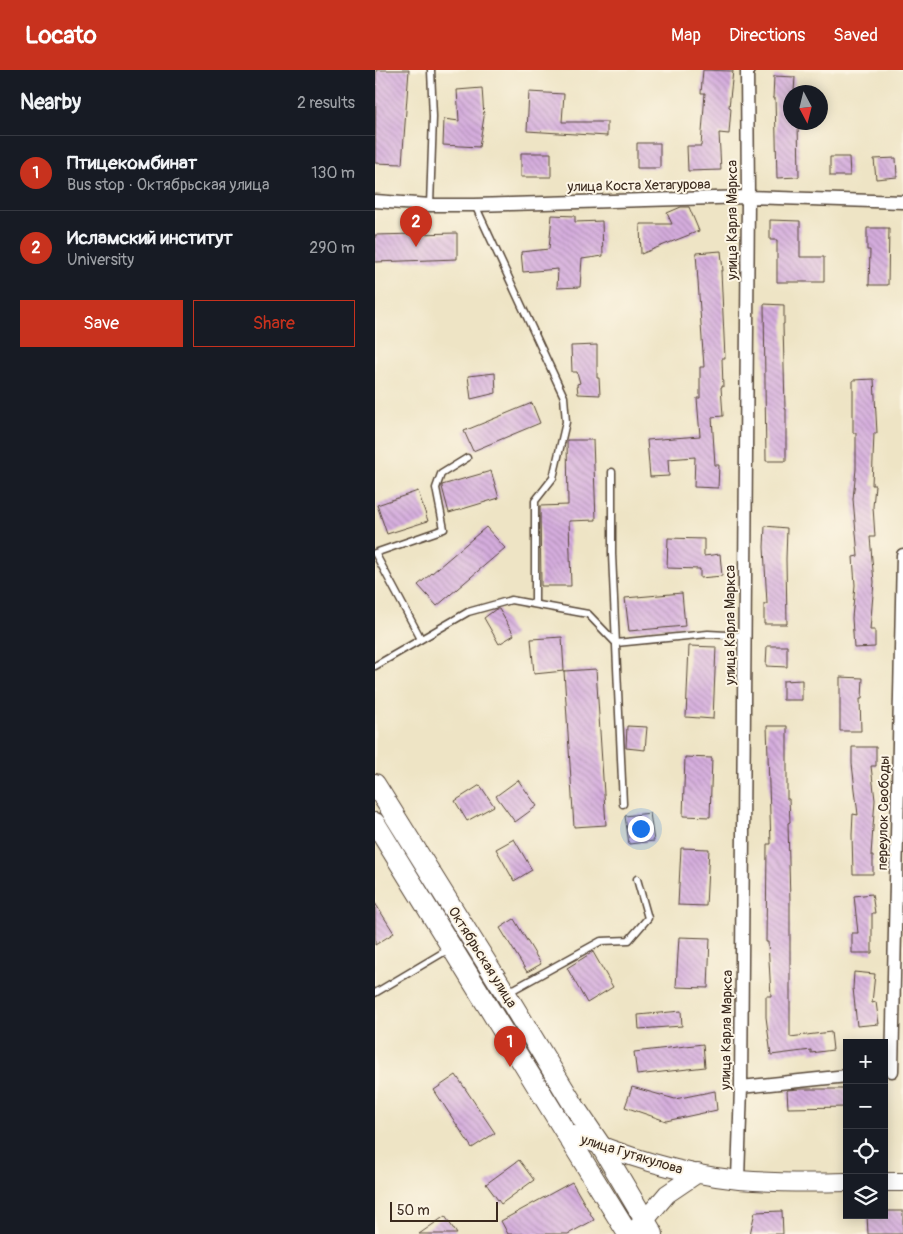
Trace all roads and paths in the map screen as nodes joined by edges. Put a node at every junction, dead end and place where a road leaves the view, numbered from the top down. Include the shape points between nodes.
1 (431, 70) edge
2 (747, 70) edge
3 (748, 198) junction
4 (375, 201) edge
5 (903, 202) edge
6 (430, 205) junction
7 (475, 205) junction
8 (467, 458) dead end
9 (612, 472) dead end
10 (903, 555) edge
11 (535, 604) junction
12 (745, 636) junction
13 (421, 639) junction
14 (616, 643) junction
15 (375, 666) edge
16 (375, 784) edge
17 (623, 804) dead end
18 (375, 823) edge
19 (637, 879) dead end
20 (452, 948) junction
21 (375, 993) edge
22 (506, 994) junction
23 (893, 1070) edge
24 (843, 1076) edge
25 (741, 1087) junction
26 (566, 1132) junction
27 (601, 1146) junction
28 (698, 1173) junction
29 (738, 1179) junction
30 (843, 1182) edge
31 (888, 1182) edge
32 (903, 1182) edge
33 (649, 1227) edge
34 (629, 1234) edge

1 - 6 lane
2 - 3 street, улица Карла Маркса
3 - 5 street, улица Коста Хетагурова
3 - 7 street, улица Коста Хетагурова
3 - 12 street, улица Карла Маркса
4 - 6 street, улица Коста Хетагурова
6 - 7 street, улица Коста Хетагурова
7 - 11 lane via 564,396 566,422 553,478 535,501
8 - 13 lane via 441,474 436,488 444,529 375,553
9 - 14 lane
10 - 23 street, переулок Свободы
11 - 13 lane via 511,600 468,612
11 - 14 lane via 588,614
12 - 14 lane via 708,634
12 - 25 street, улица Карла Маркса
13 - 15 lane
14 - 17 lane
16 - 22 main road, Октябрьская улица
18 - 20 main road, Октябрьская улица
19 - 22 lane via 649,918 629,940 601,941
20 - 21 lane
20 - 26 main road, Октябрьская улица
22 - 27 main road, Октябрьская улица
24 - 25 street
25 - 29 street, улица Карла Маркса
26 - 27 main road, улица Гутякулова
26 - 34 main road, Октябрьская улица
27 - 28 main road, улица Гутякулова via 662,1166
27 - 33 main road, Октябрьская улица
28 - 29 main road, улица Гутякулова
28 - 33 main road, улица Гутякулова via 667,1194
29 - 30 main road, улица Гутякулова via 784,1183
31 - 32 main road
33 - 34 main road, улица Гутякулова

